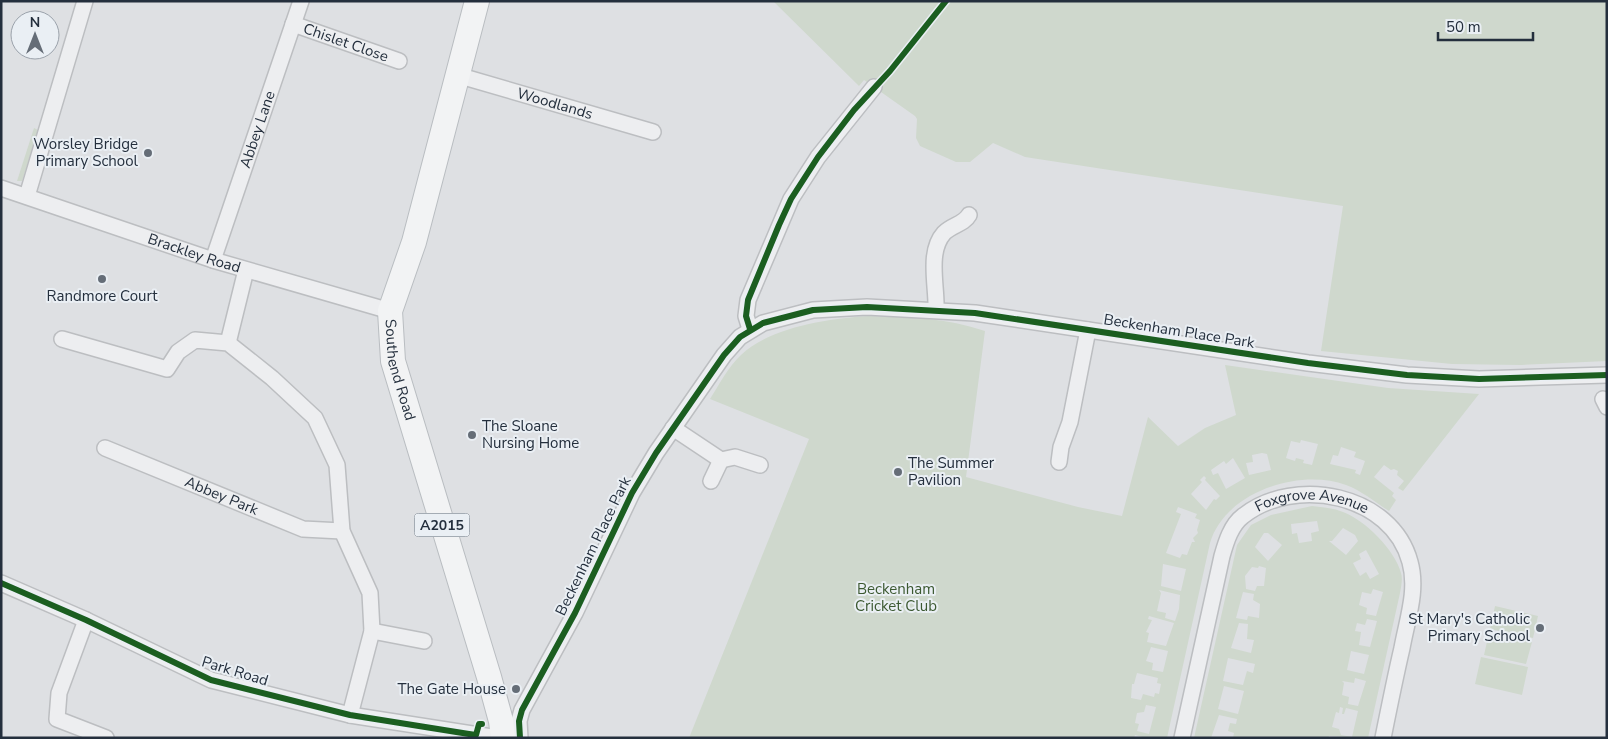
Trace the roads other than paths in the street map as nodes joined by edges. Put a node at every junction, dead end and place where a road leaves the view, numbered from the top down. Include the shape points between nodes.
1 (85, 1) edge
2 (301, 1) edge
3 (477, 1) edge
4 (293, 24) junction
5 (399, 61) dead end
6 (457, 75) junction
7 (874, 88) dead end
8 (653, 132) dead end
9 (1, 188) edge
10 (27, 196) junction
11 (969, 215) dead end
12 (213, 260) junction
13 (246, 270) junction
14 (936, 309) junction
15 (390, 311) junction
16 (750, 330) junction
17 (1088, 330) junction
18 (62, 339) dead end
19 (228, 343) junction
20 (1607, 375) edge
21 (673, 428) junction
22 (105, 448) dead end
23 (722, 460) junction
24 (1059, 462) dead end
25 (760, 465) dead end
26 (711, 481) dead end
27 (342, 531) junction
28 (1, 584) edge
29 (86, 620) junction
30 (372, 631) junction
31 (424, 642) dead end
32 (350, 715) junction
33 (106, 738) edge
34 (498, 738) edge
35 (504, 738) edge
36 (520, 738) edge
37 (1182, 738) edge
38 (1383, 738) edge

1 - 10 street
2 - 4 street, Abbey Lane
3 - 6 main road, Southend Road / A2015
4 - 5 street, Chislet Close
4 - 12 street, Abbey Lane
6 - 8 street, Woodlands
6 - 15 main road, Southend Road / A2015 via 414,242
7 - 16 street via 818,157 792,199 748,300 746,316
9 - 10 street, Brackley Road
10 - 12 street, Brackley Road
11 - 14 street via 945,231 935,249
12 - 13 street, Brackley Road
13 - 15 street, Brackley Road
13 - 19 street
14 - 16 street, Beckenham Place Park via 824,309 791,315
14 - 17 street, Beckenham Place Park
15 - 35 main road, Southend Road / A2015 via 393,361 489,676
16 - 21 street, Beckenham Place Park via 724,355
17 - 20 street, Beckenham Place Park via 1406,375 1479,379
17 - 24 street
18 - 19 street via 167,369 178,352 196,340
19 - 27 street via 315,418 337,465
21 - 23 street
21 - 36 street, Beckenham Place Park via 625,506 574,613 522,710
22 - 27 street, Abbey Park via 303,529
23 - 25 street via 735,457
23 - 26 street
27 - 30 street via 370,593
28 - 29 street, Park Road
29 - 32 street, Park Road via 211,680
29 - 33 street via 59,692 57,719
30 - 31 street
30 - 32 street
32 - 34 street, Park Road
37 - 38 street, Foxgrove Avenue via 1222,556 1230,533 1242,516 1268,501 1301,493 1329,494 1367,508 1393,530 1405,546 1411,563 1413,594

